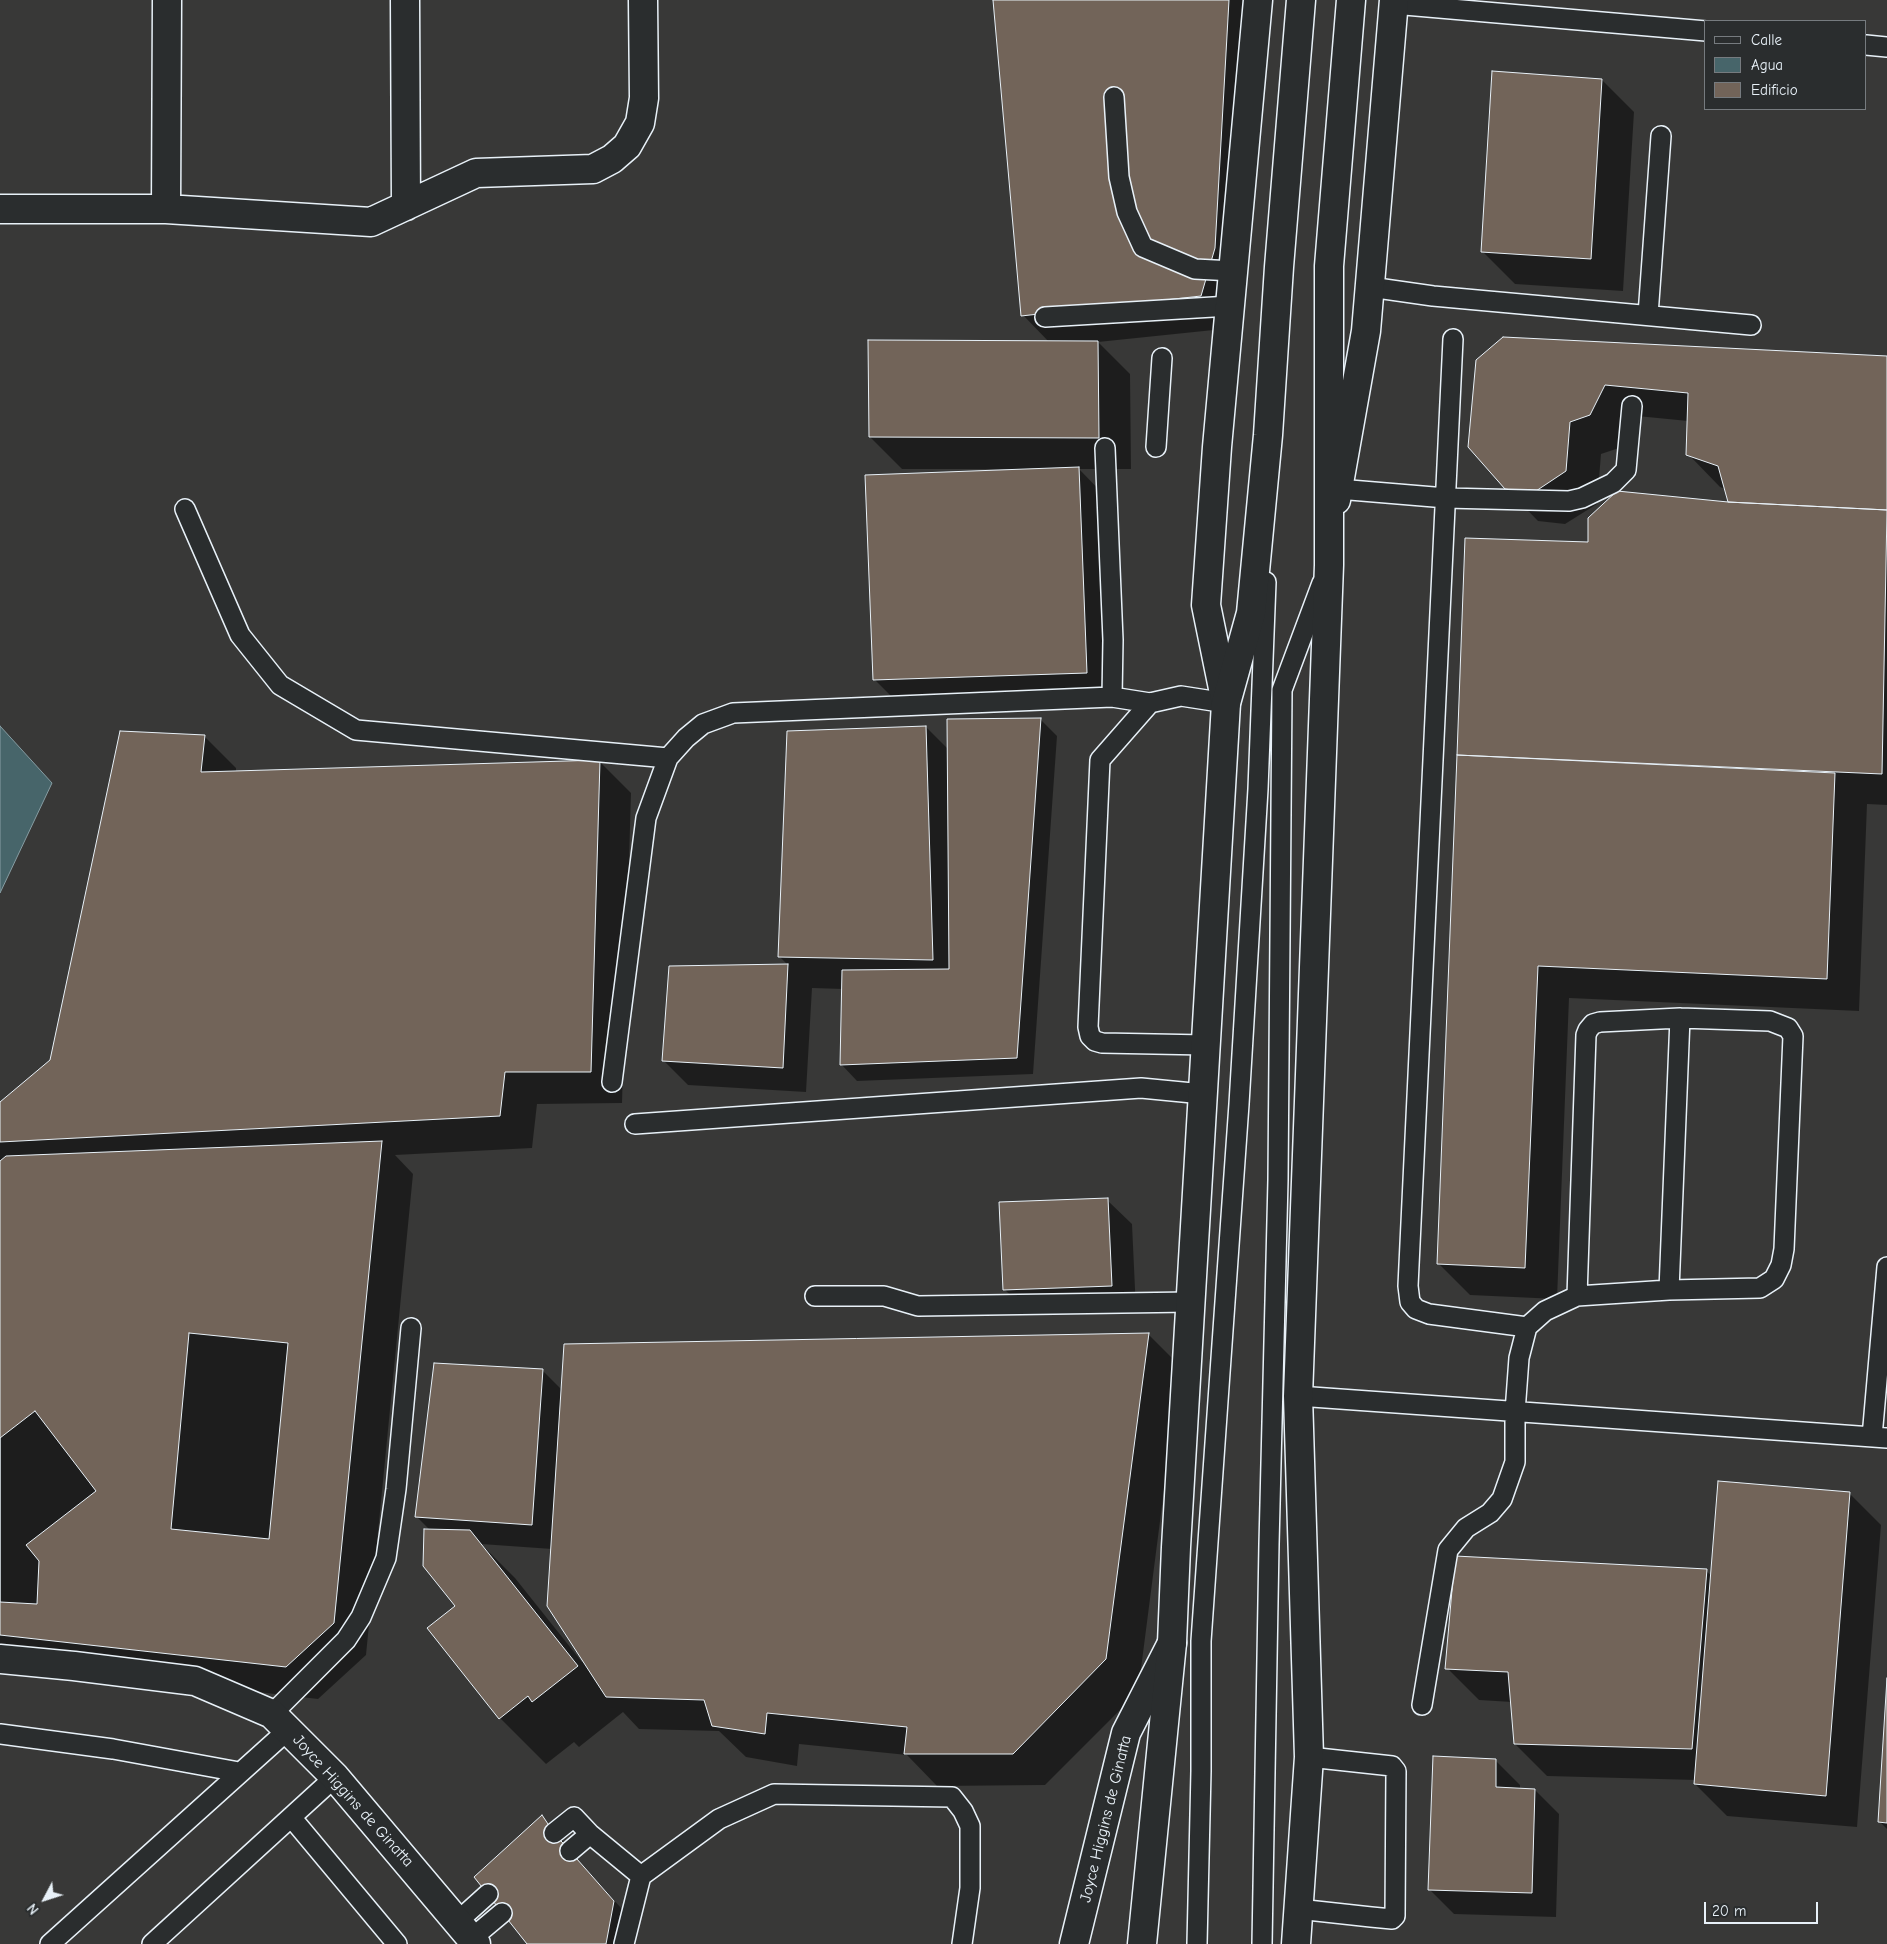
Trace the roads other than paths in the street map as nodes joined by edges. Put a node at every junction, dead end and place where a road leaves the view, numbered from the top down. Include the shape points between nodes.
1 (167, 0) edge
2 (405, 0) edge
3 (643, 0) edge
4 (1258, 0) edge
5 (1301, 0) edge
6 (1351, 0) edge
7 (1393, 2) edge
8 (1458, 5) edge
9 (1704, 31) edge
10 (1867, 45) edge
11 (1887, 47) edge
12 (1114, 98) dead end
13 (1661, 136) dead end
14 (406, 206) junction
15 (0, 208) edge
16 (166, 209) junction
17 (1233, 270) junction
18 (1370, 287) junction
19 (1230, 306) junction
20 (1648, 315) junction
21 (1045, 317) dead end
22 (1751, 325) dead end
23 (1453, 340) dead end
24 (1162, 358) dead end
25 (1632, 406) dead end
26 (1268, 436) junction
27 (1156, 447) dead end
28 (1105, 448) dead end
29 (1338, 489) junction
30 (1446, 498) junction
31 (186, 509) dead end
32 (1329, 552) junction
33 (1112, 696) junction
34 (1150, 703) junction
35 (1226, 703) junction
36 (668, 758) junction
37 (1680, 1018) junction
38 (1206, 1045) junction
39 (612, 1082) dead end
40 (1203, 1094) junction
41 (635, 1124) dead end
42 (1887, 1267) edge
43 (1669, 1290) junction
44 (816, 1296) dead end
45 (1577, 1296) junction
46 (1190, 1302) junction
47 (1527, 1327) junction
48 (411, 1328) dead end
49 (1298, 1396) junction
50 (1515, 1412) junction
51 (1879, 1438) edge
52 (1172, 1643) junction
53 (0, 1659) edge
54 (1422, 1705) dead end
55 (280, 1721) junction
56 (0, 1734) edge
57 (1309, 1757) junction
58 (239, 1772) junction
59 (335, 1777) junction
60 (291, 1817) junction
61 (554, 1833) dead end
62 (590, 1834) junction
63 (570, 1852) dead end
64 (641, 1876) junction
65 (488, 1894) dead end
66 (1298, 1909) junction
67 (502, 1913) dead end
68 (468, 1935) edge
69 (50, 1944) edge
70 (152, 1944) edge
71 (398, 1944) edge
72 (624, 1944) edge
73 (962, 1944) edge
74 (1074, 1944) edge
75 (1142, 1944) edge
76 (1197, 1944) edge
77 (1262, 1944) edge
78 (1296, 1944) edge

1 - 16 main road
2 - 14 main road
3 - 14 main road via 644,98 640,123 627,146 593,169 476,173
4 - 17 main road
5 - 26 main road
6 - 32 main road via 1329,266
7 - 8 lane
7 - 18 main road
8 - 9 lane
10 - 11 lane
12 - 17 lane via 1119,178 1127,212 1143,247 1195,269
13 - 20 lane
14 - 16 main road via 372,222
15 - 16 main road
17 - 19 main road
18 - 20 lane via 1433,296
18 - 29 main road via 1366,331
19 - 21 lane
19 - 35 main road via 1206,605
20 - 22 lane
23 - 30 lane
24 - 27 lane
25 - 30 lane via 1626,470 1597,491 1569,501
26 - 35 main road via 1250,613
26 - 76 lane via 1270,500 1258,789 1201,1641
28 - 33 lane via 1114,640
29 - 30 lane
29 - 32 main road
30 - 47 lane via 1408,1286 1410,1302 1416,1309 1429,1314
31 - 36 lane via 240,635 280,685 356,730
32 - 49 main road
32 - 77 lane via 1282,690 1278,1180
33 - 34 lane
33 - 36 lane via 733,714 703,724
34 - 35 lane via 1181,696
34 - 38 lane via 1100,760 1088,1028 1090,1036 1102,1043
35 - 38 main road
36 - 39 lane via 646,818
37 - 43 lane
37 - 43 lane via 1778,1023 1788,1028 1793,1036 1792,1065 1782,1265 1774,1279 1760,1288
37 - 45 lane via 1600,1022 1593,1024 1586,1035
38 - 40 main road
40 - 41 lane via 1141,1088
40 - 46 main road
42 - 51 lane
43 - 45 lane
44 - 46 lane via 884,1296 918,1306
45 - 47 lane via 1545,1311
46 - 52 main road
47 - 50 lane via 1519,1358
48 - 55 lane via 386,1558 361,1617
49 - 50 lane
49 - 57 main road
50 - 51 lane
50 - 54 lane via 1515,1462 1502,1499 1490,1513 1466,1528 1448,1550
52 - 74 main road, Joyce Higgins de Ginatta via 1126,1733
52 - 75 main road
53 - 55 main road, Joyce Higgins de Ginatta via 195,1681
55 - 58 lane
55 - 59 main road, Joyce Higgins de Ginatta
56 - 58 lane via 113,1749
57 - 66 main road
57 - 66 lane via 1395,1768 1395,1916 1392,1919
58 - 69 lane
59 - 60 lane
59 - 68 main road, Joyce Higgins de Ginatta
60 - 70 lane
60 - 71 lane
61 - 62 lane via 574,1817
62 - 63 lane
62 - 64 lane
64 - 72 lane
64 - 73 lane via 719,1819 774,1794 952,1797 970,1826 970,1888
65 - 68 lane
66 - 78 main road
67 - 68 lane

